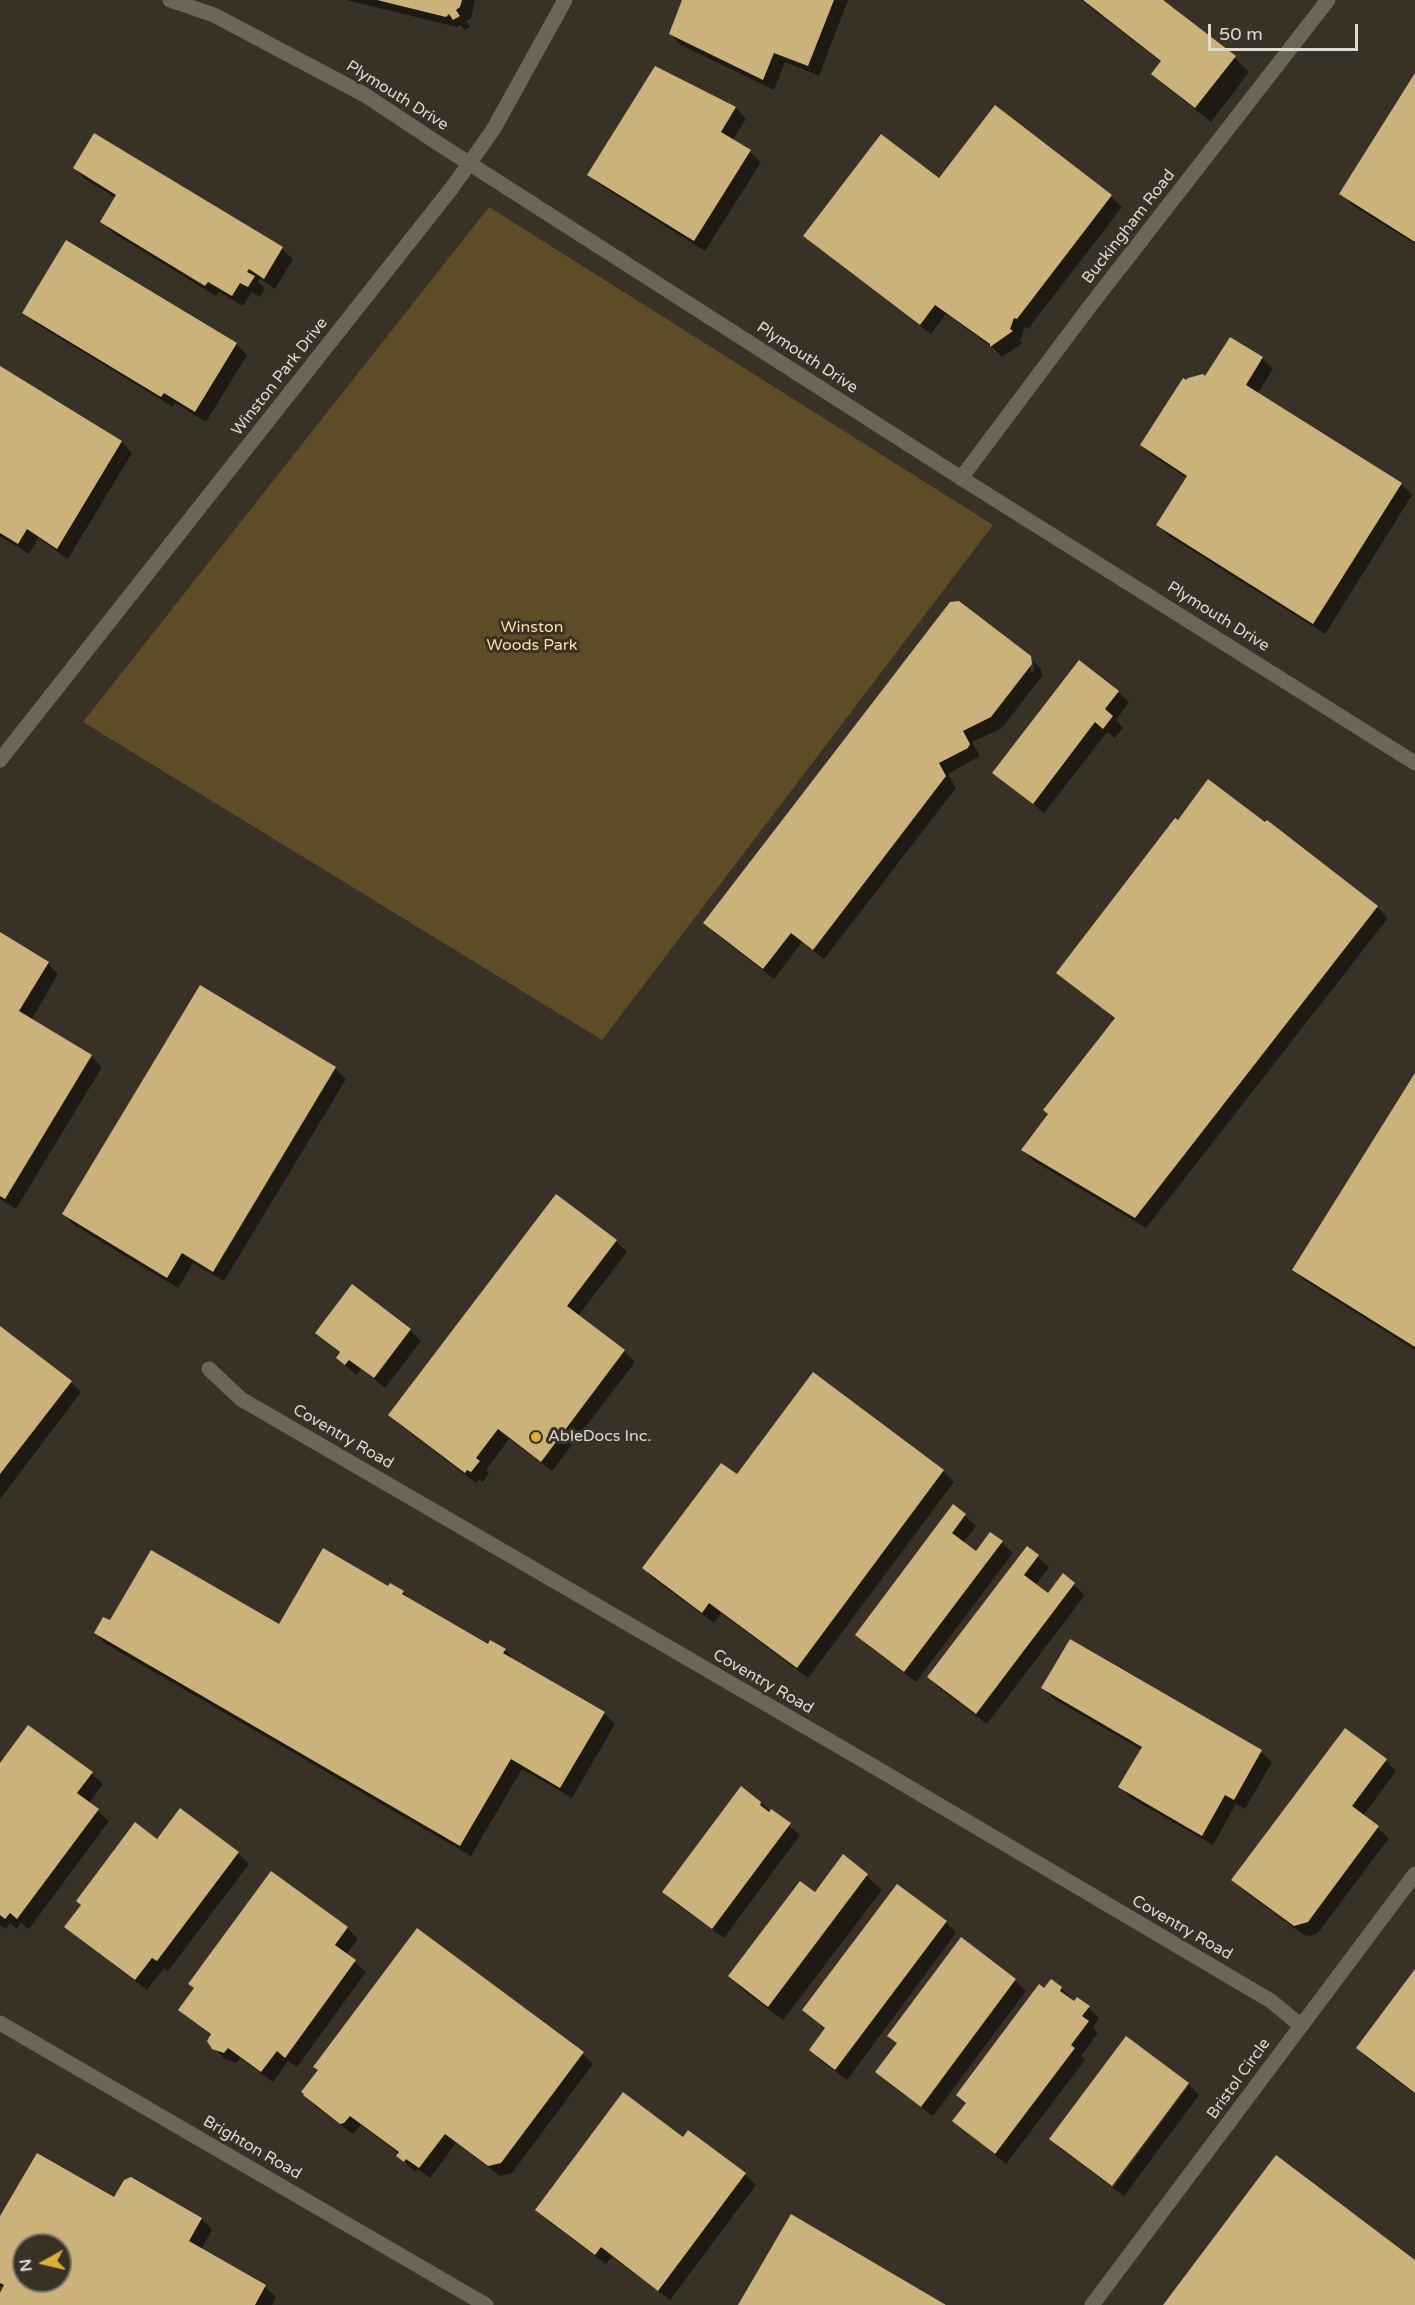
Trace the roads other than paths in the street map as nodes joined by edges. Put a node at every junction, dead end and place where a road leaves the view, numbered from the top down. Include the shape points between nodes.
1 (170, 0) edge
2 (565, 0) edge
3 (1328, 0) edge
4 (469, 163) junction
5 (961, 478) junction
6 (0, 760) edge
7 (1415, 763) edge
8 (209, 1369) dead end
9 (1415, 1874) edge
10 (0, 2023) edge
11 (1300, 2025) junction
12 (486, 2305) edge
13 (1092, 2305) edge

1 - 4 street, Plymouth Drive via 214,15 365,94
2 - 4 street, Winston Park Drive via 493,130
3 - 5 street, Buckingham Road
4 - 5 street, Plymouth Drive
4 - 6 street, Winston Park Drive
5 - 7 street, Plymouth Drive
8 - 11 street, Coventry Road via 241,1399 945,1808 1271,2001
9 - 11 street, Bristol Circle
10 - 12 street, Brighton Road
11 - 13 street, Bristol Circle

